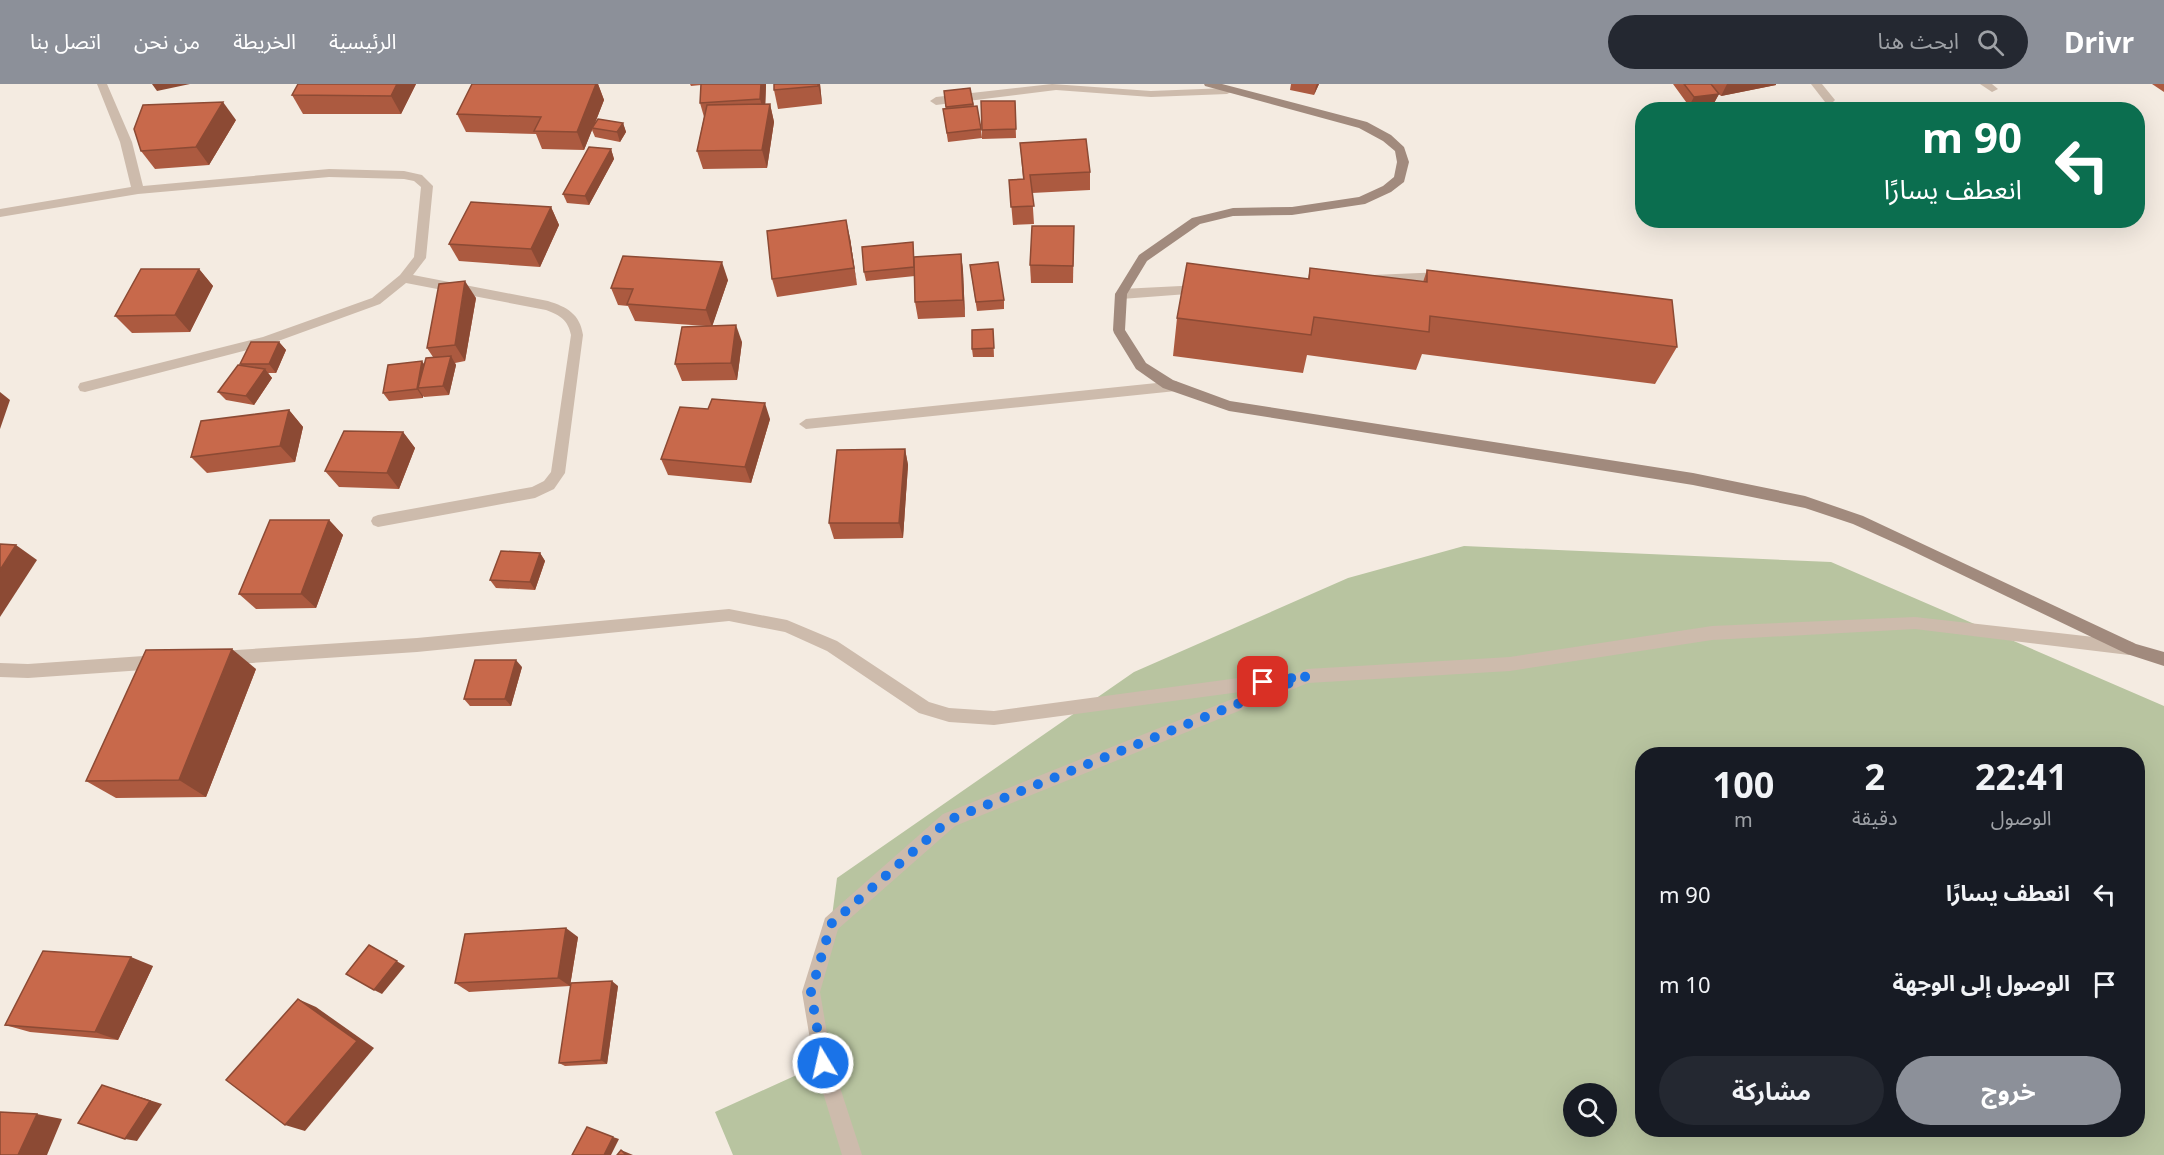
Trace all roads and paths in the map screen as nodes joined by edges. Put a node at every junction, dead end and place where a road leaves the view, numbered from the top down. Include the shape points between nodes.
1 (102, 84) edge
2 (1209, 84) edge
3 (1815, 84) edge
4 (1227, 91) junction
5 (936, 100) dead end
6 (1829, 100) dead end
7 (138, 189) junction
8 (0, 213) edge
9 (1460, 276) edge
10 (404, 278) junction
11 (1359, 279) edge
12 (1212, 288) edge
13 (1121, 294) junction
14 (1176, 386) junction
15 (85, 387) dead end
16 (806, 424) dead end
17 (378, 521) dead end
18 (2132, 649) junction
19 (205, 659) edge
20 (2164, 659) edge
21 (170, 662) edge
22 (0, 670) edge
23 (1307, 676) junction
24 (852, 1155) edge

1 - 7 street via 126,142
2 - 4 main road
3 - 6 street
4 - 5 street via 1151,94 1064,87
4 - 13 main road via 1363,125 1400,150 1400,179 1361,201 1292,211 1233,212 1196,221 1143,258
7 - 8 street
7 - 10 street via 329,173 418,178 427,186 420,258
9 - 11 street
10 - 15 street via 376,301 265,341
10 - 17 street via 548,306 564,312 575,323 577,335 558,473 549,485 535,492
12 - 13 street
13 - 14 main road via 1119,330 1141,366
14 - 16 street
14 - 18 main road via 1229,406 1693,479 1805,502 1899,538
18 - 20 main road
18 - 23 street via 1915,623 1712,633 1510,664
19 - 23 street via 417,645 729,615 787,626 832,646 925,708 949,715 994,718
21 - 22 street
23 - 24 street via 949,820 831,924 811,992 823,1063

